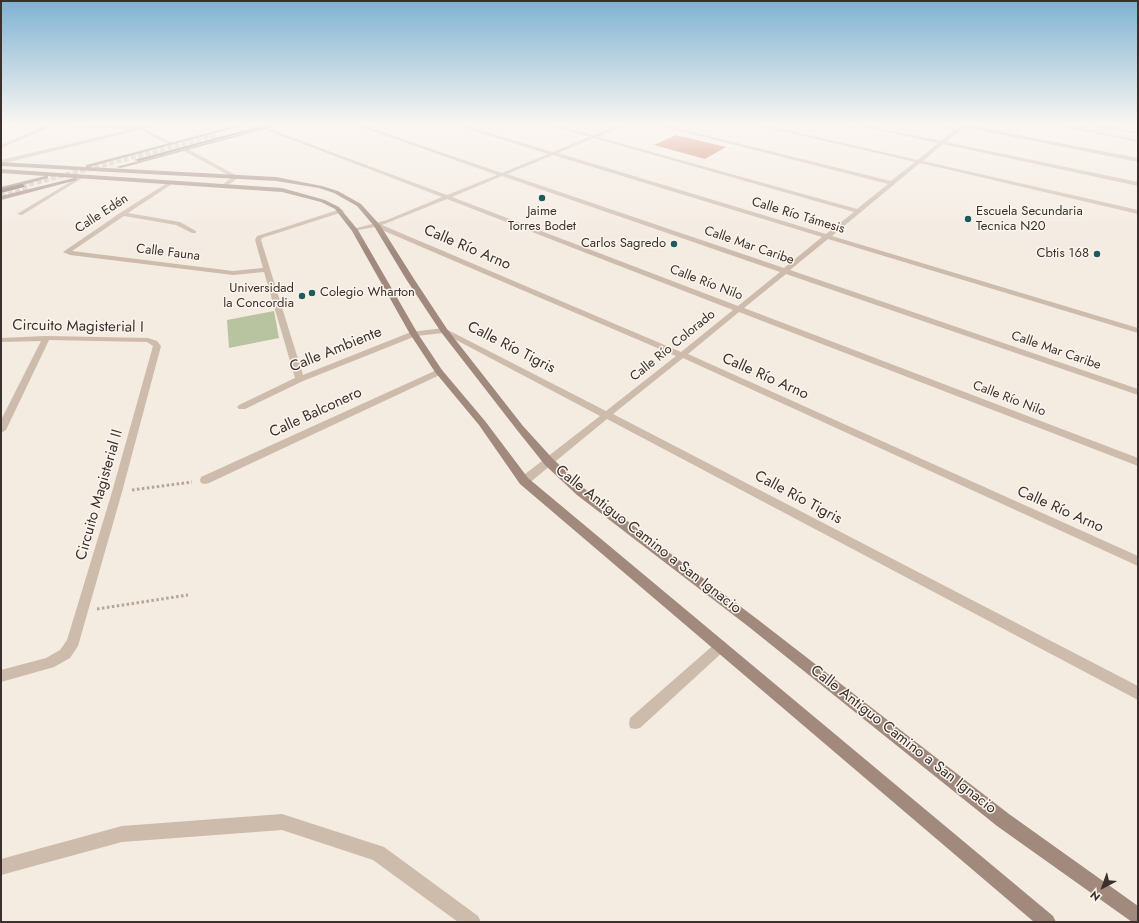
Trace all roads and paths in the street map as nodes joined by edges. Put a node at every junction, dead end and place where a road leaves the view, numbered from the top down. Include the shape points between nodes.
1 (49, 166) edge
2 (87, 166) edge
3 (122, 166) edge
4 (216, 166) edge
5 (368, 166) edge
6 (480, 166) edge
7 (521, 166) edge
8 (595, 166) edge
9 (700, 166) edge
10 (824, 166) edge
11 (913, 166) edge
12 (941, 166) edge
13 (1054, 166) edge
14 (79, 168) junction
15 (108, 170) junction
16 (1, 171) edge
17 (12, 172) junction
18 (503, 174) junction
19 (55, 175) junction
20 (82, 177) junction
21 (236, 177) junction
22 (30, 181) junction
23 (170, 183) junction
24 (892, 183) junction
25 (1138, 184) edge
26 (225, 185) junction
27 (22, 186) tunnel mouth
28 (37, 189) junction
29 (1, 190) edge
30 (447, 197) junction
31 (1, 198) edge
32 (340, 211) junction
33 (858, 211) junction
34 (1138, 212) edge
35 (20, 214) dead end
36 (122, 214) junction
37 (377, 225) junction
38 (355, 230) junction
39 (194, 232) dead end
40 (827, 237) junction
41 (66, 252) joint
42 (268, 269) junction
43 (785, 271) junction
44 (739, 309) junction
45 (444, 330) junction
46 (1138, 332) edge
47 (414, 334) junction
48 (46, 338) junction
49 (1, 340) edge
50 (154, 343) joint
51 (682, 355) junction
52 (439, 372) junction
53 (300, 379) junction
54 (1138, 392) edge
55 (242, 407) dead end
56 (608, 415) junction
57 (1, 430) edge
58 (549, 462) junction
59 (1138, 462) edge
60 (204, 480) joint
61 (524, 481) junction
62 (117, 492) junction
63 (1138, 561) edge
64 (188, 595) dead end
65 (82, 612) junction
66 (721, 646) junction
67 (1, 676) edge
68 (1138, 693) edge
69 (635, 723) dead end
70 (1, 867) edge
71 (1138, 916) edge
72 (472, 922) edge
73 (1048, 922) edge

1 - 14 main road, Calle Antiguo Camino a San Ignacio
2 - 14 main road
3 - 15 main road
4 - 21 street
5 - 30 street, Calle Río Nilo
6 - 18 street, Calle Mar Caribe
7 - 18 street
8 - 40 street, Calle Río Támesis
9 - 33 street
10 - 24 street
11 - 24 street, Calle Río Colorado
12 - 34 street
13 - 25 street
14 - 15 main road, Calle Antiguo Camino a San Ignacio
14 - 19 main road
15 - 20 main road
15 - 21 main road, Calle Antiguo Camino a San Ignacio
16 - 17 main road, Calle Antiguo Camino a San Ignacio
17 - 19 main road, Calle Antiguo Camino a San Ignacio
17 - 29 main road via 21,178
18 - 30 street
18 - 43 street, Calle Mar Caribe
19 - 20 main road, Calle Antiguo Camino a San Ignacio
19 - 22 main road
20 - 23 main road, Calle Antiguo Camino a San Ignacio
20 - 28 main road
20 - 35 lane
21 - 26 street
21 - 37 main road, Calle Antiguo Camino a San Ignacio via 283,181 336,192 359,205
22 - 28 main road via 40,184
22 - 29 main road
23 - 26 main road, Calle Antiguo Camino a San Ignacio
23 - 36 street, Calle Edén
24 - 33 street, Calle Río Colorado
26 - 32 main road, Calle Antiguo Camino a San Ignacio via 282,190 305,195 323,201
27 - 29 main road
28 - 31 main road
30 - 37 street
30 - 44 street, Calle Río Nilo
32 - 38 main road, Calle Antiguo Camino a San Ignacio
32 - 42 street via 260,238 258,240
33 - 40 street, Calle Río Colorado
36 - 39 street via 178,224
36 - 41 street, Calle Edén
37 - 38 street
37 - 45 main road, Calle Antiguo Camino a San Ignacio
37 - 51 street, Calle Río Arno
38 - 47 main road, Calle Antiguo Camino a San Ignacio
40 - 43 street, Calle Río Colorado
40 - 46 street, Calle Río Támesis
41 - 42 street, Calle Fauna via 233,273
42 - 53 street
43 - 44 street, Calle Río Colorado
43 - 54 street, Calle Mar Caribe
44 - 51 street, Calle Río Colorado
44 - 59 street, Calle Río Nilo
45 - 47 street, Calle Ambiente
45 - 56 street, Calle Río Tigris
45 - 58 main road, Calle Antiguo Camino a San Ignacio
47 - 52 main road, Calle Antiguo Camino a San Ignacio
47 - 53 street, Calle Ambiente
48 - 49 street, Circuito Magisterial I
48 - 50 street, Circuito Magisterial I via 148,340
48 - 57 street
50 - 62 street, Circuito Magisterial II via 157,346
51 - 56 street, Calle Río Colorado
51 - 63 street, Calle Río Arno
52 - 60 street, Calle Balconero
52 - 61 main road, Calle Antiguo Camino a San Ignacio via 482,423
53 - 55 street, Calle Ambiente
56 - 58 street, Calle Río Colorado
56 - 68 street, Calle Río Tigris
58 - 61 street, Calle Río Colorado
58 - 71 main road, Calle Antiguo Camino a San Ignacio via 581,492 753,622 1003,820
60 - 62 path
61 - 66 main road, Calle Antiguo Camino a San Ignacio
62 - 65 street, Circuito Magisterial II
64 - 65 path
65 - 67 street, Circuito Magisterial II via 65,654 48,663
66 - 69 lane
66 - 73 main road, Calle Antiguo Camino a San Ignacio
70 - 72 street via 122,834 282,822 378,853

